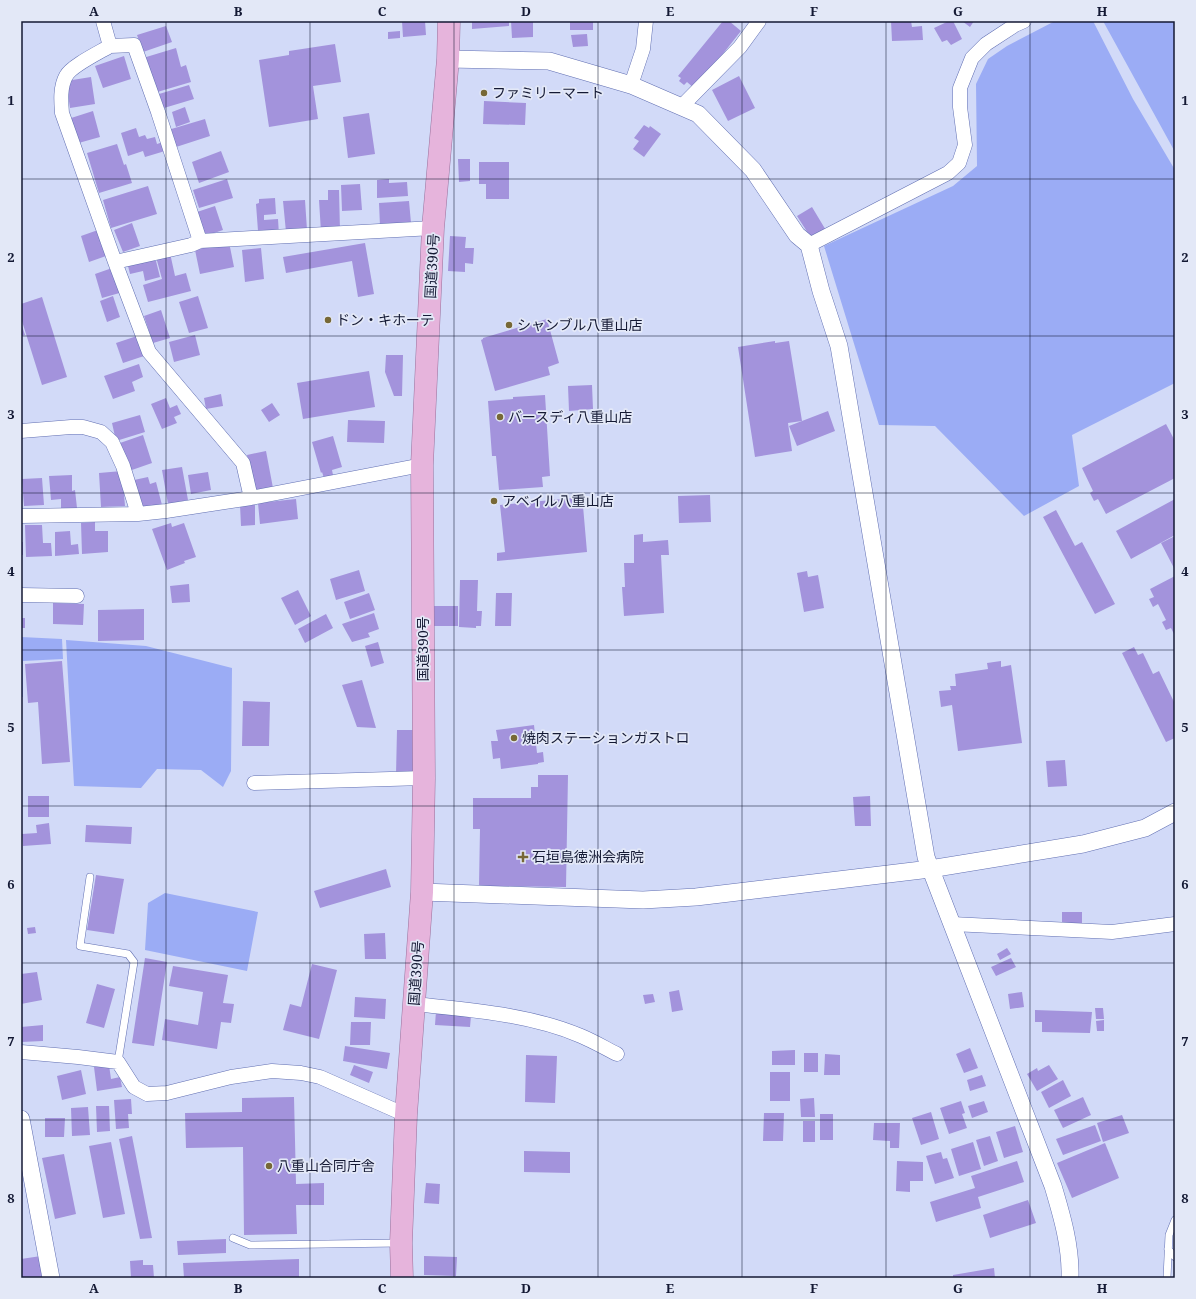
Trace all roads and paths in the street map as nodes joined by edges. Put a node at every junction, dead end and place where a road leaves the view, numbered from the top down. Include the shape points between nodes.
1 (103, 21) edge
2 (449, 21) edge
3 (646, 21) edge
4 (759, 21) edge
5 (1018, 22) edge
6 (110, 46) junction
7 (448, 59) junction
8 (631, 85) junction
9 (681, 107) junction
10 (433, 228) junction
11 (200, 241) junction
12 (808, 245) junction
13 (115, 262) junction
14 (21, 431) edge
15 (422, 465) junction
16 (251, 498) junction
17 (138, 514) junction
18 (21, 516) edge
19 (21, 595) edge
20 (77, 596) dead end
21 (424, 778) junction
22 (254, 783) dead end
23 (1175, 812) edge
24 (930, 869) junction
25 (90, 877) dead end
26 (422, 892) junction
27 (952, 924) junction
28 (1175, 924) edge
29 (414, 1004) junction
30 (21, 1052) edge
31 (617, 1054) dead end
32 (118, 1062) junction
33 (406, 1114) junction
34 (21, 1118) edge
35 (1175, 1220) edge
36 (233, 1238) dead end
37 (401, 1243) junction
38 (1168, 1249) junction
39 (1175, 1257) edge
40 (51, 1278) edge
41 (402, 1278) edge
42 (1070, 1278) edge
43 (1167, 1278) edge

1 - 6 street
2 - 7 highway, 国道390号
3 - 8 street via 643,49
4 - 9 street via 740,47
5 - 12 street via 986,44 972,58 960,88 965,145 959,163 948,173
6 - 11 street via 134,45
6 - 13 street via 66,75 61,98 62,113
7 - 8 street via 549,61
7 - 10 highway, 国道390号
8 - 9 street
9 - 12 street via 698,114 753,170 797,235
10 - 11 street
10 - 15 highway, 国道390号
11 - 13 street
12 - 24 street via 839,346 924,849
13 - 16 street via 149,352 243,463
14 - 17 street via 83,427 101,432 112,442
15 - 16 street
15 - 21 highway, 国道390号
16 - 17 street
17 - 18 street
19 - 20 street
21 - 22 street
21 - 26 highway, 国道390号
23 - 24 street via 1145,828 1082,844
24 - 26 street via 696,897 643,900
24 - 27 street
25 - 32 lane via 80,946 128,954 134,962
26 - 29 highway, 国道390号
27 - 28 street via 1112,932
27 - 42 street via 1053,1186 1062,1215 1070,1262
29 - 31 street via 508,1016 545,1024 582,1036
29 - 33 highway, 国道390号
30 - 32 street
32 - 33 street via 134,1087 147,1094 167,1093 231,1077 272,1071 301,1073 320,1077
33 - 37 highway, 国道390号
34 - 40 street
35 - 38 lane via 1169,1235
36 - 37 lane via 250,1245
37 - 41 highway, 国道390号
38 - 39 lane
38 - 43 lane

